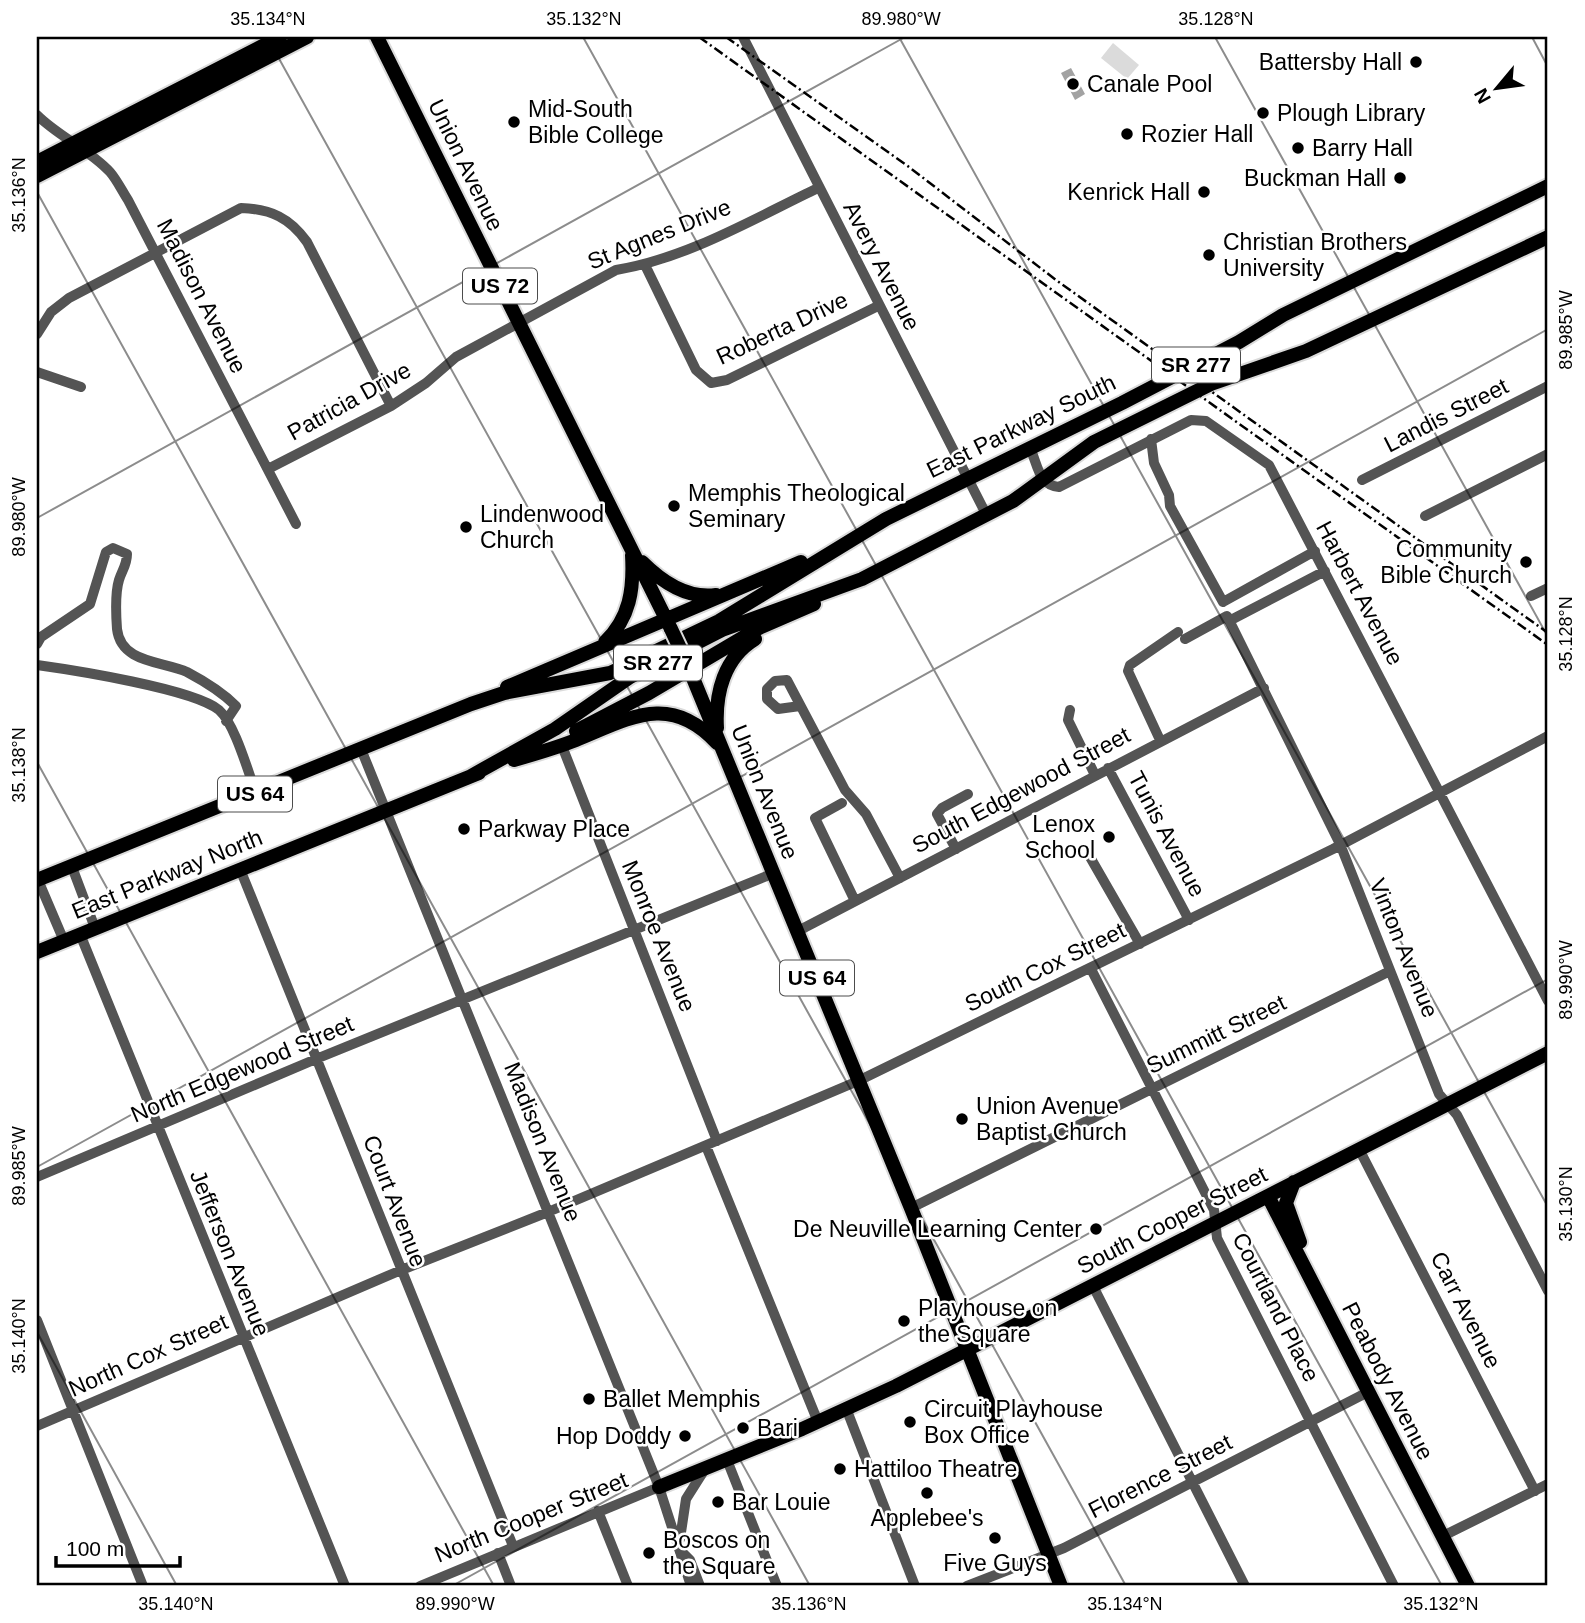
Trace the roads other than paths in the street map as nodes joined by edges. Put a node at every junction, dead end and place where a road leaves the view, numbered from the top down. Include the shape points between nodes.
1 (280, 37) edge
2 (307, 37) edge
3 (377, 37) edge
4 (743, 37) edge
5 (37, 116) edge
6 (79, 147) junction
7 (42, 166) edge
8 (1548, 186) edge
9 (818, 188) junction
10 (1548, 237) edge
11 (157, 253) junction
12 (645, 265) junction
13 (878, 306) junction
14 (517, 321) junction
15 (37, 334) edge
16 (37, 372) edge
17 (1548, 386) edge
18 (81, 387) dead end
19 (391, 407) junction
20 (1151, 439) junction
21 (1030, 448) junction
22 (1548, 454) edge
23 (268, 469) junction
24 (967, 476) junction
25 (1362, 480) dead end
26 (1043, 481) junction
27 (986, 514) junction
28 (1425, 516) dead end
29 (296, 524) dead end
30 (844, 544) junction
31 (632, 550) junction
32 (1315, 551) junction
33 (1325, 571) junction
34 (862, 579) junction
35 (1548, 588) edge
36 (727, 593) junction
37 (1531, 596) dead end
38 (808, 608) junction
39 (1228, 619) junction
40 (668, 624) junction
41 (38, 640) edge
42 (597, 648) junction
43 (37, 665) edge
44 (688, 665) junction
45 (1264, 688) junction
46 (471, 704) junction
47 (800, 706) dead end
48 (1070, 710) dead end
49 (226, 721) junction
50 (1548, 736) edge
51 (1160, 740) junction
52 (720, 743) junction
53 (562, 746) junction
54 (361, 749) junction
55 (512, 761) junction
56 (1108, 768) junction
57 (1095, 775) junction
58 (471, 776) junction
59 (1440, 790) junction
60 (256, 793) junction
61 (968, 794) dead end
62 (842, 803) dead end
63 (386, 810) junction
64 (1340, 844) junction
65 (956, 849) junction
66 (1090, 857) dead end
67 (72, 867) junction
68 (240, 869) junction
69 (774, 873) junction
70 (900, 878) junction
71 (37, 880) edge
72 (855, 901) junction
73 (1189, 920) junction
74 (95, 928) junction
75 (634, 929) junction
76 (798, 931) junction
77 (80, 934) junction
78 (64, 941) junction
79 (1140, 944) junction
80 (37, 952) edge
81 (1091, 969) junction
82 (1390, 971) junction
83 (463, 999) junction
84 (1548, 1001) edge
85 (1548, 1053) edge
86 (316, 1059) junction
87 (858, 1081) junction
88 (1153, 1088) junction
89 (1448, 1104) junction
90 (157, 1129) junction
91 (717, 1141) junction
92 (706, 1146) junction
93 (1359, 1149) junction
94 (37, 1177) edge
95 (1294, 1182) junction
96 (1268, 1196) junction
97 (911, 1208) junction
98 (548, 1212) junction
99 (1215, 1224) junction
100 (1304, 1266) junction
101 (399, 1271) junction
102 (1093, 1286) junction
103 (1548, 1291) edge
104 (37, 1320) edge
105 (242, 1337) junction
106 (968, 1350) junction
107 (1368, 1392) junction
108 (846, 1408) junction
109 (74, 1411) junction
110 (818, 1422) junction
111 (1311, 1422) junction
112 (37, 1426) edge
113 (727, 1460) junction
114 (705, 1469) junction
115 (1192, 1483) junction
116 (1548, 1484) edge
117 (659, 1487) junction
118 (1535, 1491) junction
119 (598, 1511) junction
120 (1443, 1536) junction
121 (513, 1546) junction
122 (681, 1549) junction
123 (498, 1553) junction
124 (1049, 1553) junction
125 (144, 1586) edge
126 (345, 1586) edge
127 (420, 1586) edge
128 (511, 1586) edge
129 (628, 1586) edge
130 (691, 1586) edge
131 (700, 1586) edge
132 (777, 1586) edge
133 (915, 1586) edge
134 (967, 1586) edge
135 (1061, 1586) edge
136 (1245, 1586) edge
137 (1395, 1586) edge
138 (1468, 1586) edge

1 - 6 main road
2 - 6 main road
3 - 14 main road, Union Avenue / US 72
4 - 9 street, Avery Avenue
5 - 6 street, Madison Avenue
6 - 7 main road
6 - 11 street, Madison Avenue via 111,173
8 - 21 main road, East Parkway South / SR 277 via 1283,315
9 - 12 street, St Agnes Drive via 684,252
9 - 13 street, Avery Avenue
10 - 26 main road, East Parkway South / SR 277 via 1306,351 1211,384 1094,442
11 - 15 street via 59,305
11 - 19 street via 241,208 276,213 295,225
11 - 23 street, Madison Avenue
12 - 13 street, Roberta Drive via 695,369 711,383 727,380
12 - 14 street, St Agnes Drive via 616,270
13 - 24 street, Avery Avenue
14 - 19 street, Patricia Drive via 456,357
14 - 31 main road, Union Avenue / US 72
16 - 18 street
17 - 25 street, Landis Street
19 - 23 street, Patricia Drive
20 - 26 street, Harbert Avenue via 1059,487
20 - 32 street, Harbert Avenue via 1191,420 1206,421 1256,454 1269,465
20 - 32 street via 1154,463 1170,506 1223,602
21 - 24 main road, East Parkway South / SR 277
21 - 26 street
22 - 28 street
23 - 29 street, Madison Avenue
24 - 27 street, Avery Avenue
24 - 30 main road, East Parkway South / SR 277
26 - 27 main road, East Parkway South / SR 277
27 - 34 main road, East Parkway South / SR 277
30 - 36 main road
30 - 46 main road, East Parkway South via 744,607 617,670
31 - 36 main road via 651,571 688,594
31 - 40 main road, Union Avenue / US 72
31 - 42 main road via 632,596 625,617
32 - 33 street, Harbert Avenue
33 - 39 street
33 - 59 street, Harbert Avenue
34 - 38 main road
34 - 58 main road, East Parkway South / SR 277 via 722,630 630,677 555,729
35 - 37 street
36 - 40 main road
38 - 44 main road
38 - 52 main road via 731,659 716,712
39 - 45 street, Vinton Avenue
39 - 51 street via 1182,636 1130,665 1128,671
40 - 42 main road, US 64
40 - 44 main road, Union Avenue / US 64, bridge
41 - 49 street via 90,604 106,552 120,549 127,554 118,582 117,630 123,643 136,656 185,671 226,695 236,706
42 - 46 main road, US 64
43 - 49 street via 190,695 219,710
44 - 52 main road, Union Avenue / US 64
44 - 55 main road via 600,719
45 - 51 street, South Edgewood Street
45 - 64 street, Vinton Avenue
46 - 54 main road, East Parkway North / US 64
47 - 70 street
48 - 57 street via 1068,720
49 - 60 street
50 - 59 street, South Cox Street
51 - 56 street, South Edgewood Street
52 - 53 main road, US 64 via 679,715 660,712 637,715
52 - 69 main road, Union Avenue / US 64
53 - 55 main road, US 64
53 - 75 street, Monroe Avenue
54 - 60 main road, East Parkway North / US 64
54 - 63 street, Madison Avenue
55 - 58 main road, US 64
56 - 57 street, South Edgewood Street
56 - 73 street, Tunis Avenue
57 - 65 street, South Edgewood Street
58 - 63 main road, East Parkway North / US 64
59 - 64 street, South Cox Street
59 - 84 street, Harbert Avenue
60 - 67 main road, East Parkway North / US 64
61 - 65 street via 937,814
62 - 72 street via 815,818
63 - 68 main road, East Parkway North / US 64
63 - 83 street, Madison Avenue
64 - 73 street, South Cox Street
64 - 82 street, Vinton Avenue
65 - 70 street, South Edgewood Street
66 - 79 street
67 - 71 main road, East Parkway North / US 64
67 - 74 street
68 - 74 main road, East Parkway North / US 64
68 - 86 street, Court Avenue
69 - 75 street
69 - 76 main road, Union Avenue / US 64
70 - 72 street, South Edgewood Street
71 - 78 street
72 - 76 street, South Edgewood Street
73 - 79 street, South Cox Street
74 - 77 main road, East Parkway North / US 64
75 - 83 street
75 - 91 street, Monroe Avenue
76 - 87 main road, Union Avenue / US 64
77 - 78 main road, East Parkway North / US 64
77 - 90 street, Jefferson Avenue
78 - 80 main road, East Parkway North / US 64
79 - 81 street, South Cox Street
81 - 87 street, South Cox Street
81 - 88 street, Courtland Place
82 - 88 street, Summitt Street
82 - 89 street, Vinton Avenue via 1439,1094
83 - 86 street, North Edgewood Street
83 - 98 street, Madison Avenue
85 - 89 main road, South Cooper Street
86 - 90 street, North Edgewood Street
86 - 101 street, Court Avenue
87 - 91 street, South Cox Street
87 - 97 main road, Union Avenue / US 64
88 - 97 street, Summitt Street
88 - 99 street, Courtland Place via 1214,1209
89 - 93 main road, South Cooper Street
89 - 103 street, Vinton Avenue
90 - 94 street, North Edgewood Street
90 - 105 street, Jefferson Avenue
91 - 92 street, South Cox Street
92 - 98 street, South Cox Street
92 - 110 street
93 - 95 main road, South Cooper Street
93 - 118 street, Carr Avenue
95 - 96 main road, South Cooper Street
95 - 100 main road via 1286,1203 1306,1259
96 - 99 main road, South Cooper Street
96 - 100 main road, Peabody Avenue
97 - 106 main road, Union Avenue / US 64
98 - 101 street, North Cox Street
98 - 117 street, Madison Avenue
99 - 102 main road, South Cooper Street
99 - 111 street, Courtland Place via 1217,1238
100 - 107 main road, Peabody Avenue
101 - 105 street, North Cox Street
101 - 121 street, Court Avenue
102 - 106 main road, South Cooper Street
102 - 115 street
104 - 109 street
105 - 109 street, North Cox Street
105 - 126 street, Jefferson Avenue
106 - 108 main road, South Cooper Street
106 - 124 main road, Union Avenue / US 64
107 - 111 street, Florence Street
107 - 120 main road, Peabody Avenue
108 - 110 main road, South Cooper Street
108 - 133 street
109 - 112 street, North Cox Street
109 - 125 street
110 - 113 main road, South Cooper Street
111 - 115 street, Florence Street
111 - 137 street, Courtland Place
113 - 114 main road, South Cooper Street
113 - 132 street
114 - 117 main road, South Cooper Street
114 - 122 street via 686,1499
115 - 124 street, Florence Street
115 - 136 street
116 - 118 street
117 - 119 street, North Cooper Street
117 - 122 street, Madison Avenue
118 - 120 street
119 - 121 street, North Cooper Street
119 - 129 street
120 - 138 main road, Peabody Avenue
121 - 123 street, North Cooper Street
122 - 130 street, Madison Avenue
122 - 131 street, Madison Avenue
123 - 127 street, North Cooper Street
123 - 128 street
124 - 134 street, Florence Street
124 - 135 main road, Union Avenue / US 64

